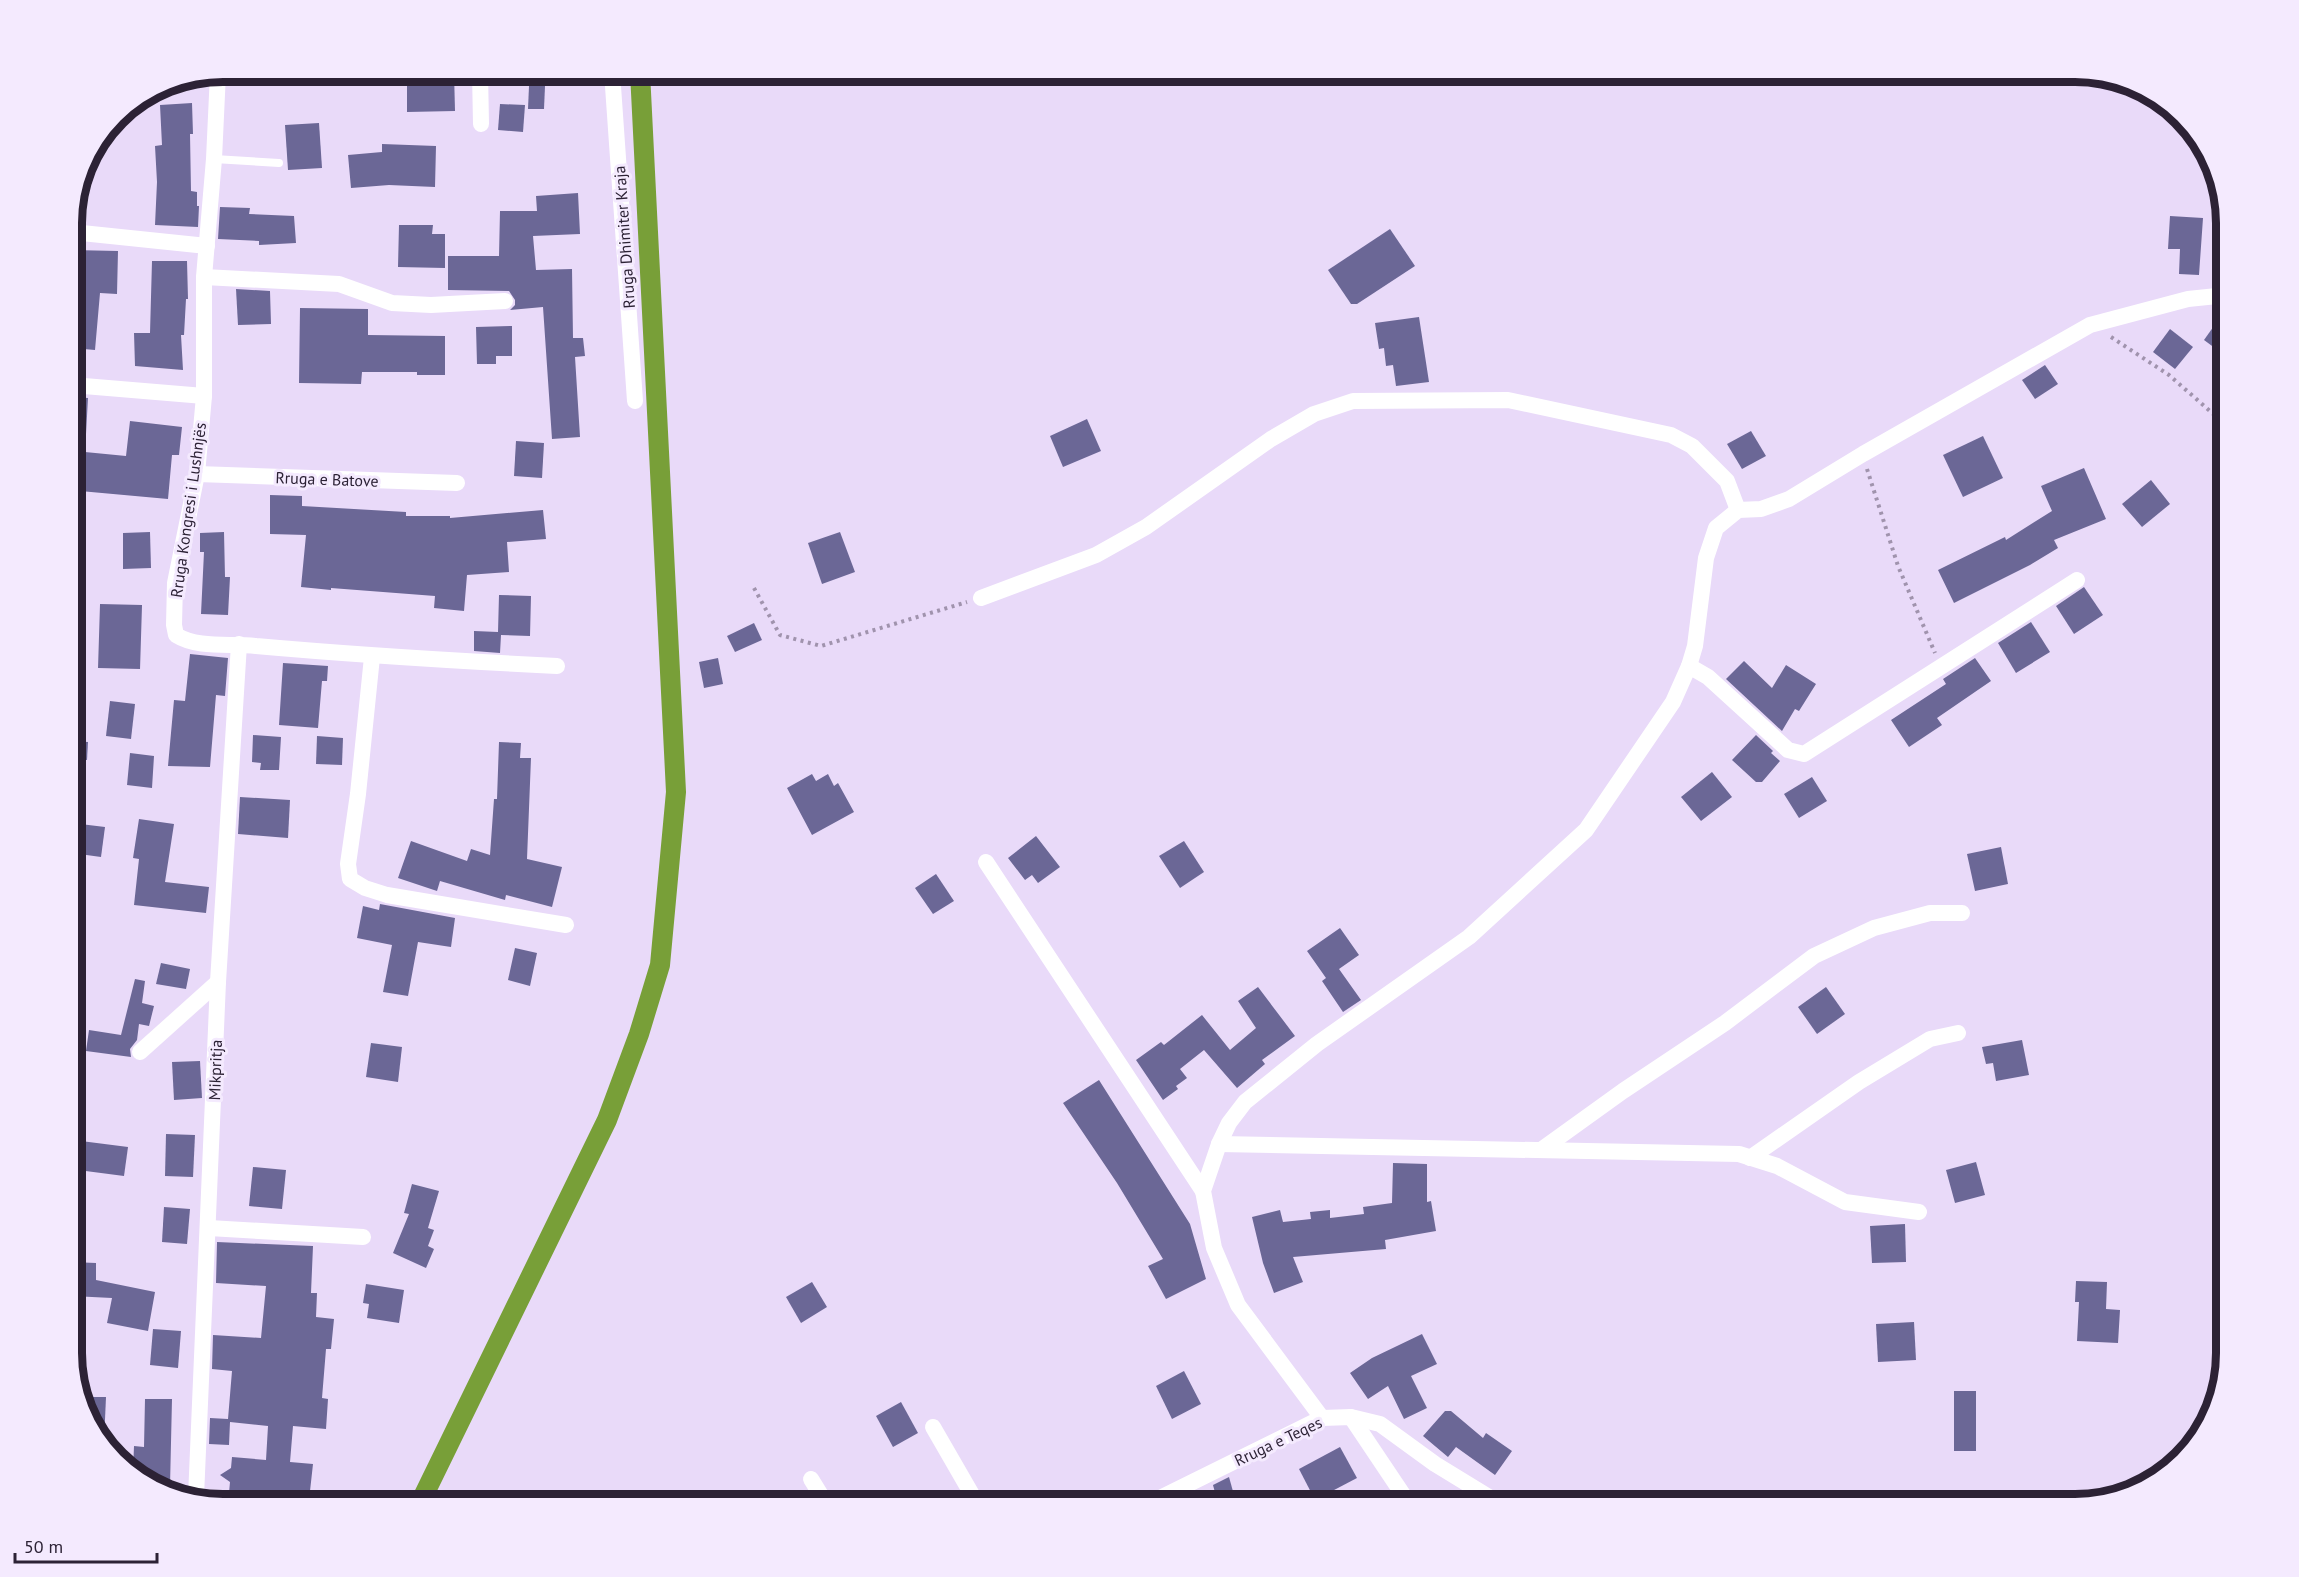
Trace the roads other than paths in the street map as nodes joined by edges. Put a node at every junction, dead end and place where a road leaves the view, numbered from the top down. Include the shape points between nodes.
1 (218, 83) edge
2 (480, 83) edge
3 (613, 83) edge
4 (481, 124) dead end
5 (214, 159) junction
6 (279, 163) dead end
7 (83, 233) edge
8 (207, 246) junction
9 (204, 278) junction
10 (2216, 296) edge
11 (505, 301) dead end
12 (83, 386) edge
13 (204, 396) junction
14 (635, 401) dead end
15 (197, 474) junction
16 (457, 483) dead end
17 (1738, 510) junction
18 (2077, 580) dead end
19 (981, 598) road end
20 (239, 644) junction
21 (372, 657) junction
22 (557, 666) dead end
23 (1689, 666) junction
24 (986, 862) dead end
25 (1962, 913) dead end
26 (566, 925) dead end
27 (218, 982) junction
28 (1958, 1034) dead end
29 (140, 1052) dead end
30 (1219, 1144) junction
31 (1541, 1150) junction
32 (1750, 1158) junction
33 (1203, 1191) junction
34 (1919, 1212) dead end
35 (209, 1228) junction
36 (363, 1237) dead end
37 (1351, 1417) junction
38 (1322, 1418) junction
39 (933, 1427) dead end
40 (811, 1479) dead end
41 (196, 1492) edge
42 (820, 1494) edge
43 (972, 1494) edge
44 (1168, 1494) edge
45 (1403, 1494) edge
46 (1484, 1494) edge

1 - 5 street, Rruga Kongresi i Lushnjës
2 - 4 street
3 - 14 street, Rruga Dhimiter Kraja
5 - 6 lane
5 - 8 street, Rruga Kongresi i Lushnjës
7 - 8 street
8 - 9 street, Rruga Kongresi i Lushnjës
9 - 11 street via 339,284 392,303
9 - 13 street, Rruga Kongresi i Lushnjës
10 - 17 street via 2188,299 2091,325 1789,499 1761,509
12 - 13 street
13 - 15 street, Rruga Kongresi i Lushnjës
15 - 16 street, Rruga e Batove
15 - 20 street, Rruga Kongresi i Lushnjës via 176,583 176,635 196,643
17 - 19 street via 1727,481 1692,446 1671,435 1508,400 1353,402 1314,414 1279,434 1146,527 1096,555
17 - 23 street via 1716,528
18 - 23 street via 1804,754 1788,750 1708,676
20 - 21 street, Rruga Kongresi i Lushnjës
20 - 27 street, Mikpritja
21 - 22 street, Rruga Kongresi i Lushnjës
21 - 26 street via 348,864 350,879 387,895
23 - 30 street via 1673,702 1586,830 1469,938 1317,1044 1245,1102
24 - 33 street
25 - 31 street via 1930,913 1874,928 1814,956 1725,1023
27 - 29 street
27 - 35 street, Mikpritja
28 - 32 street via 1930,1038
30 - 31 street
30 - 33 street
31 - 32 street via 1739,1154
32 - 34 street via 1777,1166 1845,1202
33 - 38 street via 1214,1248 1238,1305
35 - 36 street
35 - 41 street, Mikpritja
37 - 38 street, Rruga e Teqes
37 - 45 street
37 - 46 street, Rruga e Teqes via 1380,1424
38 - 44 street, Rruga e Teqes
39 - 43 street
40 - 42 street

